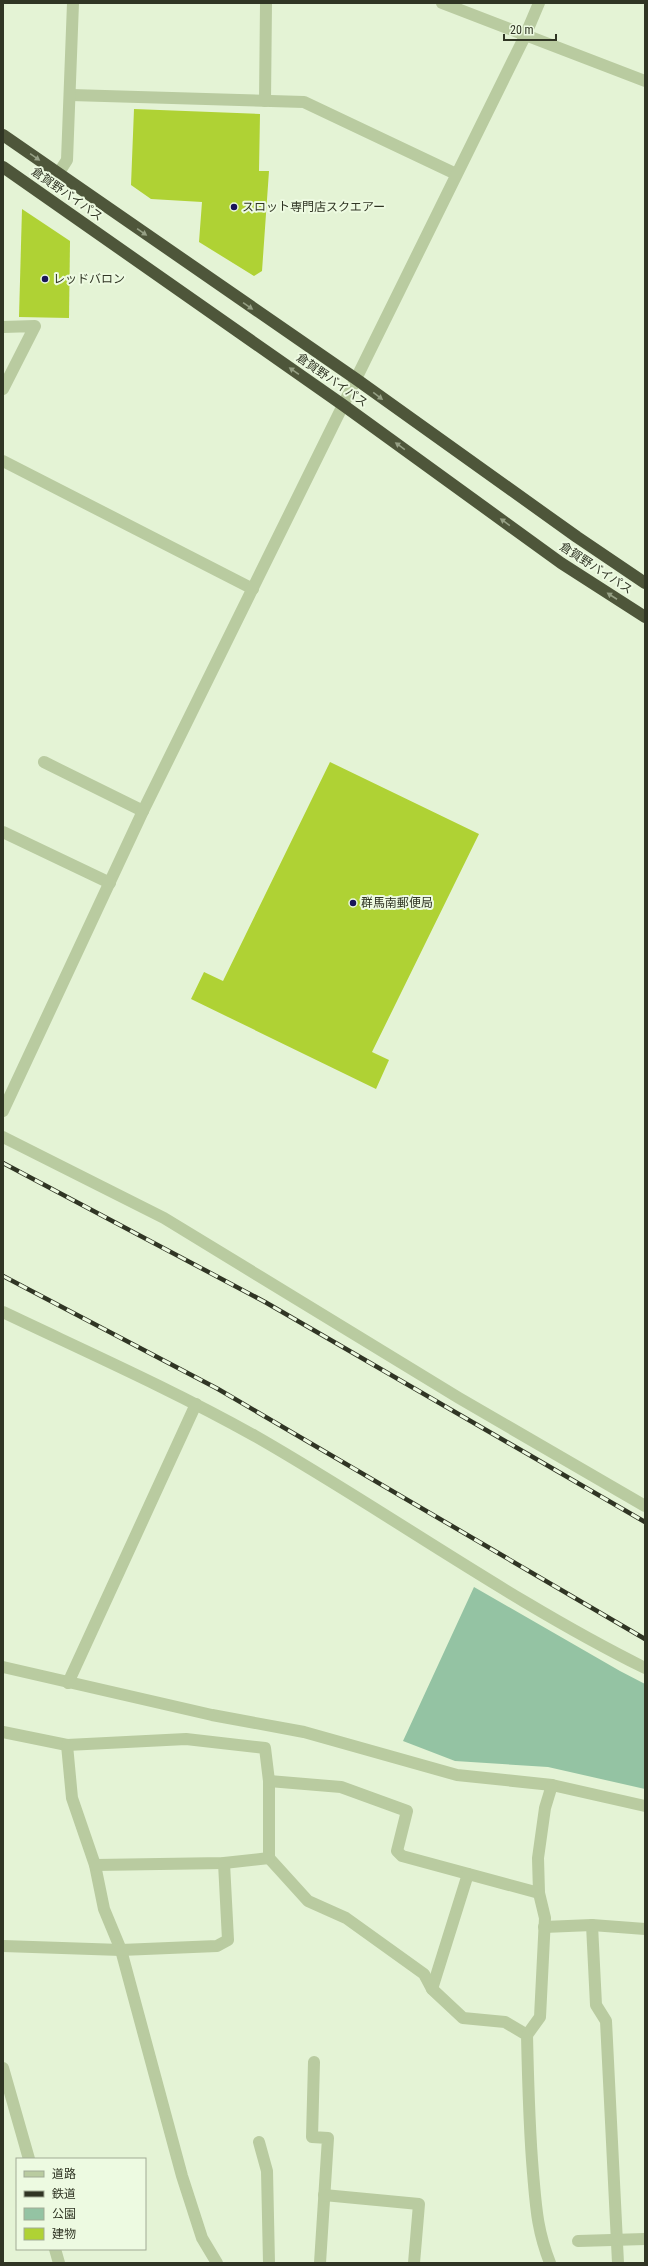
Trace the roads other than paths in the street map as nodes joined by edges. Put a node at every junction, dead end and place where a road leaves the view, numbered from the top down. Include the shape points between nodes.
1 (73, 3) edge
2 (266, 3) edge
3 (442, 3) edge
4 (539, 3) edge
5 (525, 36) junction
6 (645, 81) edge
7 (71, 95) junction
8 (265, 101) junction
9 (3, 135) edge
10 (3, 167) edge
11 (58, 174) junction
12 (456, 174) junction
13 (3, 327) edge
14 (356, 379) junction
15 (3, 389) edge
16 (343, 405) junction
17 (3, 461) edge
18 (645, 583) edge
19 (253, 589) junction
20 (645, 617) edge
21 (44, 762) dead end
22 (143, 811) junction
23 (3, 832) edge
24 (110, 883) junction
25 (3, 1111) edge
26 (3, 1137) edge
27 (3, 1312) edge
28 (196, 1404) junction
29 (645, 1506) edge
30 (3, 1667) edge
31 (645, 1668) edge
32 (68, 1683) junction
33 (3, 1732) edge
34 (67, 1745) junction
35 (269, 1781) junction
36 (552, 1784) junction
37 (645, 1806) edge
38 (269, 1858) junction
39 (224, 1863) junction
40 (95, 1865) junction
41 (468, 1874) junction
42 (539, 1893) junction
43 (592, 1925) junction
44 (544, 1927) junction
45 (645, 1929) edge
46 (3, 1946) edge
47 (121, 1950) junction
48 (432, 1989) junction
49 (527, 2035) junction
50 (314, 2062) dead end
51 (3, 2068) edge
52 (259, 2142) dead end
53 (29, 2158) edge
54 (324, 2195) junction
55 (645, 2239) edge
56 (578, 2241) dead end
57 (617, 2241) junction
58 (55, 2250) edge
59 (59, 2263) edge
60 (217, 2263) edge
61 (269, 2263) edge
62 (320, 2263) edge
63 (414, 2263) edge
64 (550, 2263) edge
65 (618, 2263) edge

1 - 7 street
2 - 8 street
3 - 5 street
4 - 5 street
5 - 6 street
5 - 12 street
7 - 8 street
7 - 11 street via 67,160
8 - 12 street via 304,102
9 -> 11 highway, 倉賀野バイパス
16 -> 10 highway, 倉賀野バイパス
11 -> 14 highway, 倉賀野バイパス
12 - 14 street
13 - 15 street via 35,326
14 - 16 street
14 -> 18 highway, 倉賀野バイパス
16 - 19 street
20 -> 16 highway, 倉賀野バイパス via 561,563
17 - 19 street
19 - 22 street
21 - 22 street
22 - 24 street
23 - 24 street
24 - 25 street
26 - 29 street via 164,1218 460,1398
27 - 28 street
28 - 31 street via 256,1437 538,1609
28 - 32 street
30 - 32 street
32 - 36 street via 212,1715 304,1732 457,1775
33 - 34 street
34 - 35 street via 186,1739 266,1748
34 - 40 street via 72,1798
35 - 38 street
35 - 41 street via 341,1788 407,1811 397,1851 402,1856
36 - 37 street
36 - 42 street via 545,1808 538,1858
38 - 39 street
38 - 48 street via 308,1901 346,1918 378,1940 424,1974
39 - 40 street
39 - 47 street via 228,1940 217,1946
40 - 47 street via 104,1909
41 - 42 street
41 - 48 street
42 - 44 street via 545,1918
43 - 44 street
43 - 45 street
43 - 57 street via 596,2005 606,2021
44 - 49 street via 540,2017
46 - 47 street
47 - 60 street via 182,2176 202,2238
48 - 49 street via 463,2018 505,2022
49 - 64 street via 529,2129 537,2221 540,2238
50 - 54 street via 312,2137 328,2138
51 - 53 street
52 - 61 street via 267,2171
54 - 62 street
54 - 63 street via 419,2204
55 - 57 street
56 - 57 street
57 - 65 street
58 - 59 street

